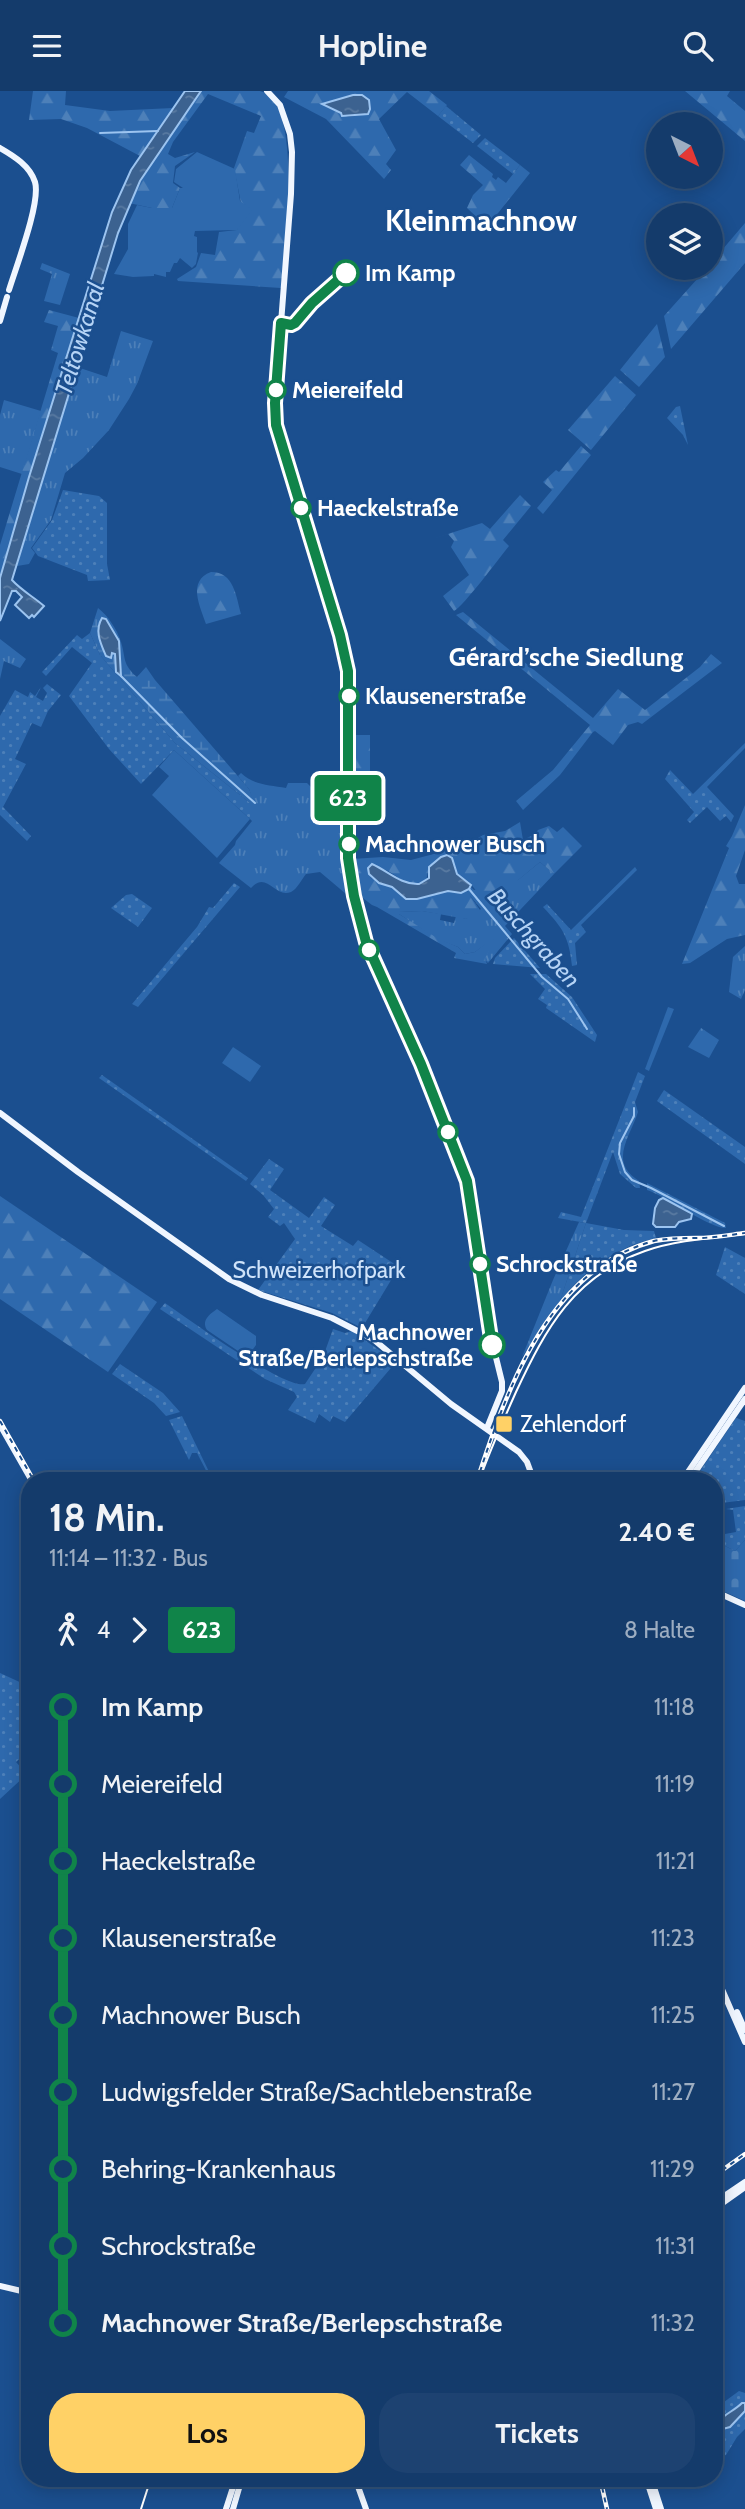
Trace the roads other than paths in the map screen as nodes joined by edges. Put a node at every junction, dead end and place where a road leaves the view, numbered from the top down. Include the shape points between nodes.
1 (267, 91) edge
2 (0, 148) edge
3 (0, 321) edge
4 (0, 1113) edge
5 (745, 1388) edge
6 (745, 1399) edge
7 (0, 1425) edge
8 (486, 1428) junction
9 (27, 1472) edge
10 (530, 1472) edge
11 (688, 1472) edge
12 (695, 1472) edge
13 (723, 1595) edge
14 (745, 1605) edge
15 (723, 1982) edge
16 (723, 1992) edge
17 (745, 2030) edge
18 (745, 2042) edge
19 (745, 2182) edge
20 (745, 2187) edge
21 (723, 2197) edge
22 (723, 2203) edge
23 (0, 2286) edge
24 (21, 2291) edge
25 (233, 2487) edge
26 (239, 2487) edge
27 (358, 2487) edge
28 (652, 2487) edge
29 (226, 2509) edge
30 (233, 2509) edge
31 (366, 2509) edge
32 (659, 2509) edge

1 - 8 main road via 280,105 292,152 275,403 278,435 348,671 348,858 366,942 421,1064 468,1188 490,1334 502,1382
2 - 3 main road via 28,170 35,181 36,200
4 - 8 main road via 238,1284 365,1334
5 - 11 main road
6 - 12 main road
7 - 9 main road
8 - 10 main road via 521,1453
13 - 14 main road
15 - 17 main road
16 - 18 main road
19 - 21 main road
20 - 22 main road
23 - 24 main road
25 - 29 main road
26 - 30 main road
27 - 31 main road
28 - 32 main road

